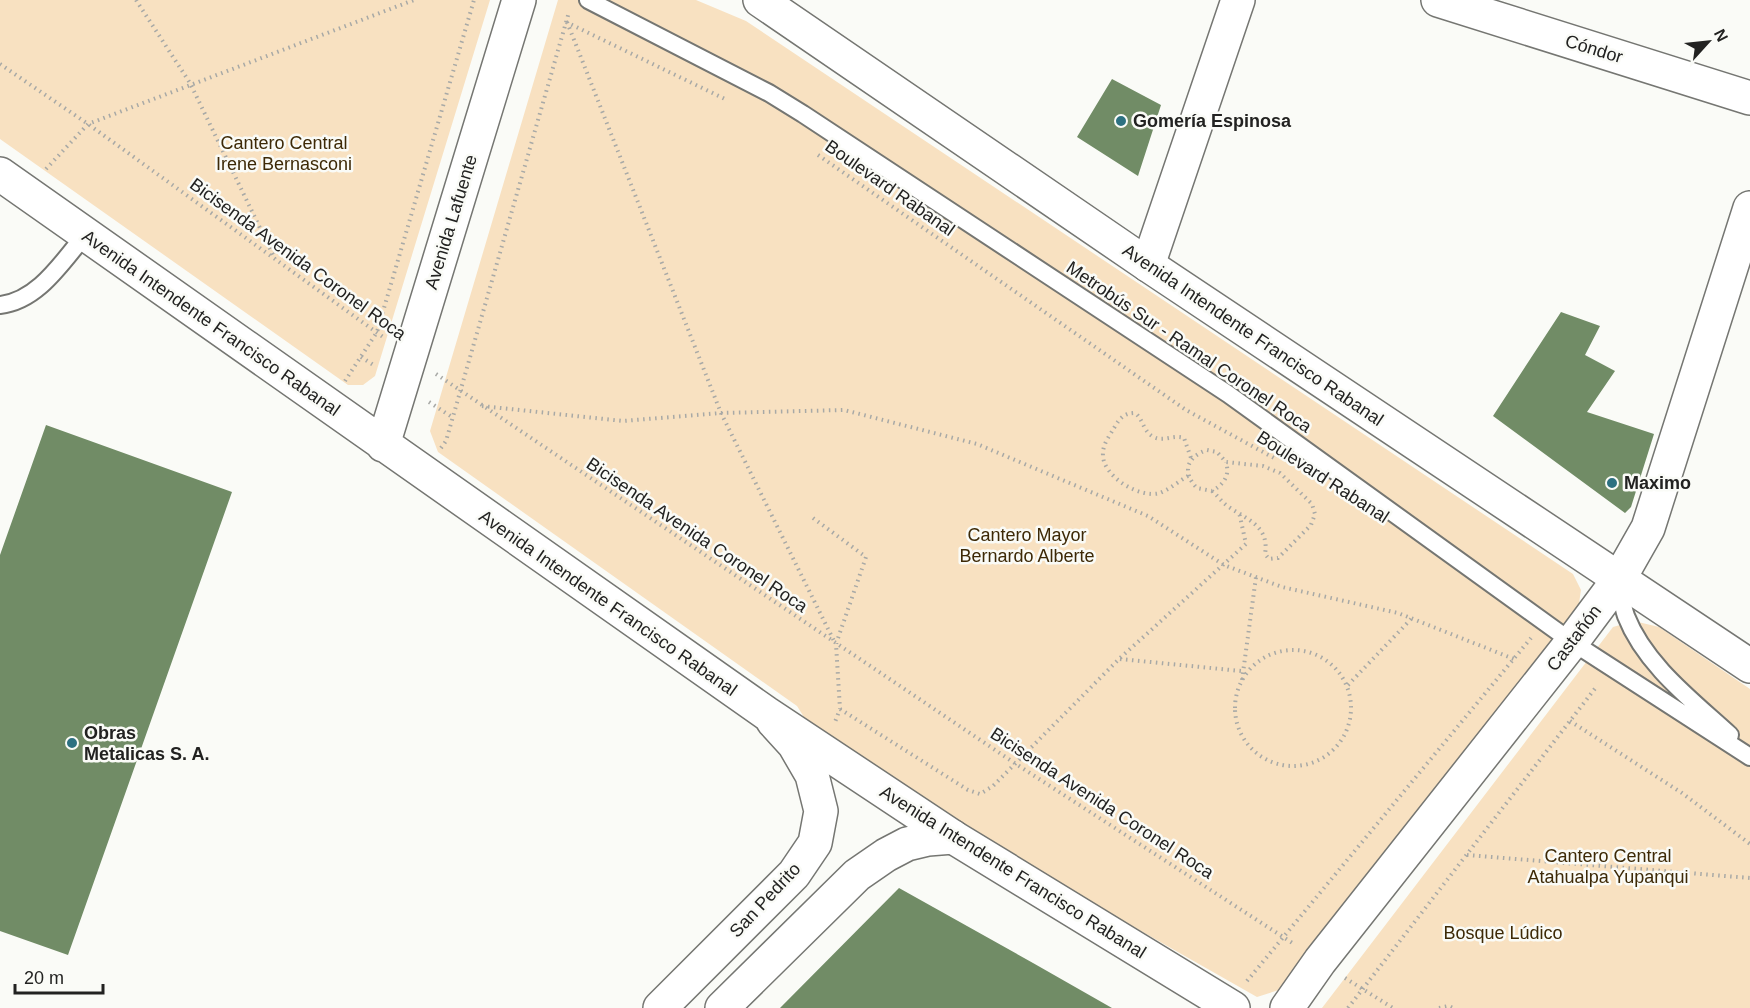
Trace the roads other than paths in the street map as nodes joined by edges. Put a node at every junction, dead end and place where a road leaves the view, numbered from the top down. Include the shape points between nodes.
1 (519, 0) edge
2 (588, 0) edge
3 (760, 0) edge
4 (1238, 0) edge
5 (1438, 0) edge
6 (1750, 98) edge
7 (12, 183) edge
8 (1750, 208) edge
9 (85, 235) junction
10 (1148, 266) junction
11 (0, 305) edge
12 (383, 445) junction
13 (1619, 579) junction
14 (1572, 642) junction
15 (1750, 666) edge
16 (766, 713) junction
17 (1750, 755) edge
18 (953, 837) junction
19 (1230, 1007) edge
20 (660, 1008) edge
21 (722, 1008) edge
22 (1287, 1008) edge

1 - 12 street, Avenida Lafuente
2 - 14 lane, Metrobús Sur - Ramal Coronel Roca via 803,114 1228,394
3 - 10 street, Avenida Intendente Francisco Rabanal
4 - 10 street
5 - 6 street, Cóndor
7 - 9 street, Avenida Intendente Francisco Rabanal
8 - 13 street, Castañón via 1648,528
9 - 11 lane via 39,288 15,303
9 - 12 street, Avenida Intendente Francisco Rabanal
10 - 13 street, Avenida Intendente Francisco Rabanal
12 - 16 street, Avenida Intendente Francisco Rabanal
13 - 14 street, Castañón
13 - 15 street, Avenida Intendente Francisco Rabanal
13 - 17 lane via 1625,615 1658,667
14 - 17 lane, Metrobús Sur - Ramal Coronel Roca
14 - 22 street, Castañón
16 - 18 street, Avenida Intendente Francisco Rabanal
16 - 20 street, San Pedrito via 794,744 812,775 821,811 814,843 794,874
18 - 19 street, Avenida Intendente Francisco Rabanal
18 - 21 street via 907,844 857,875

